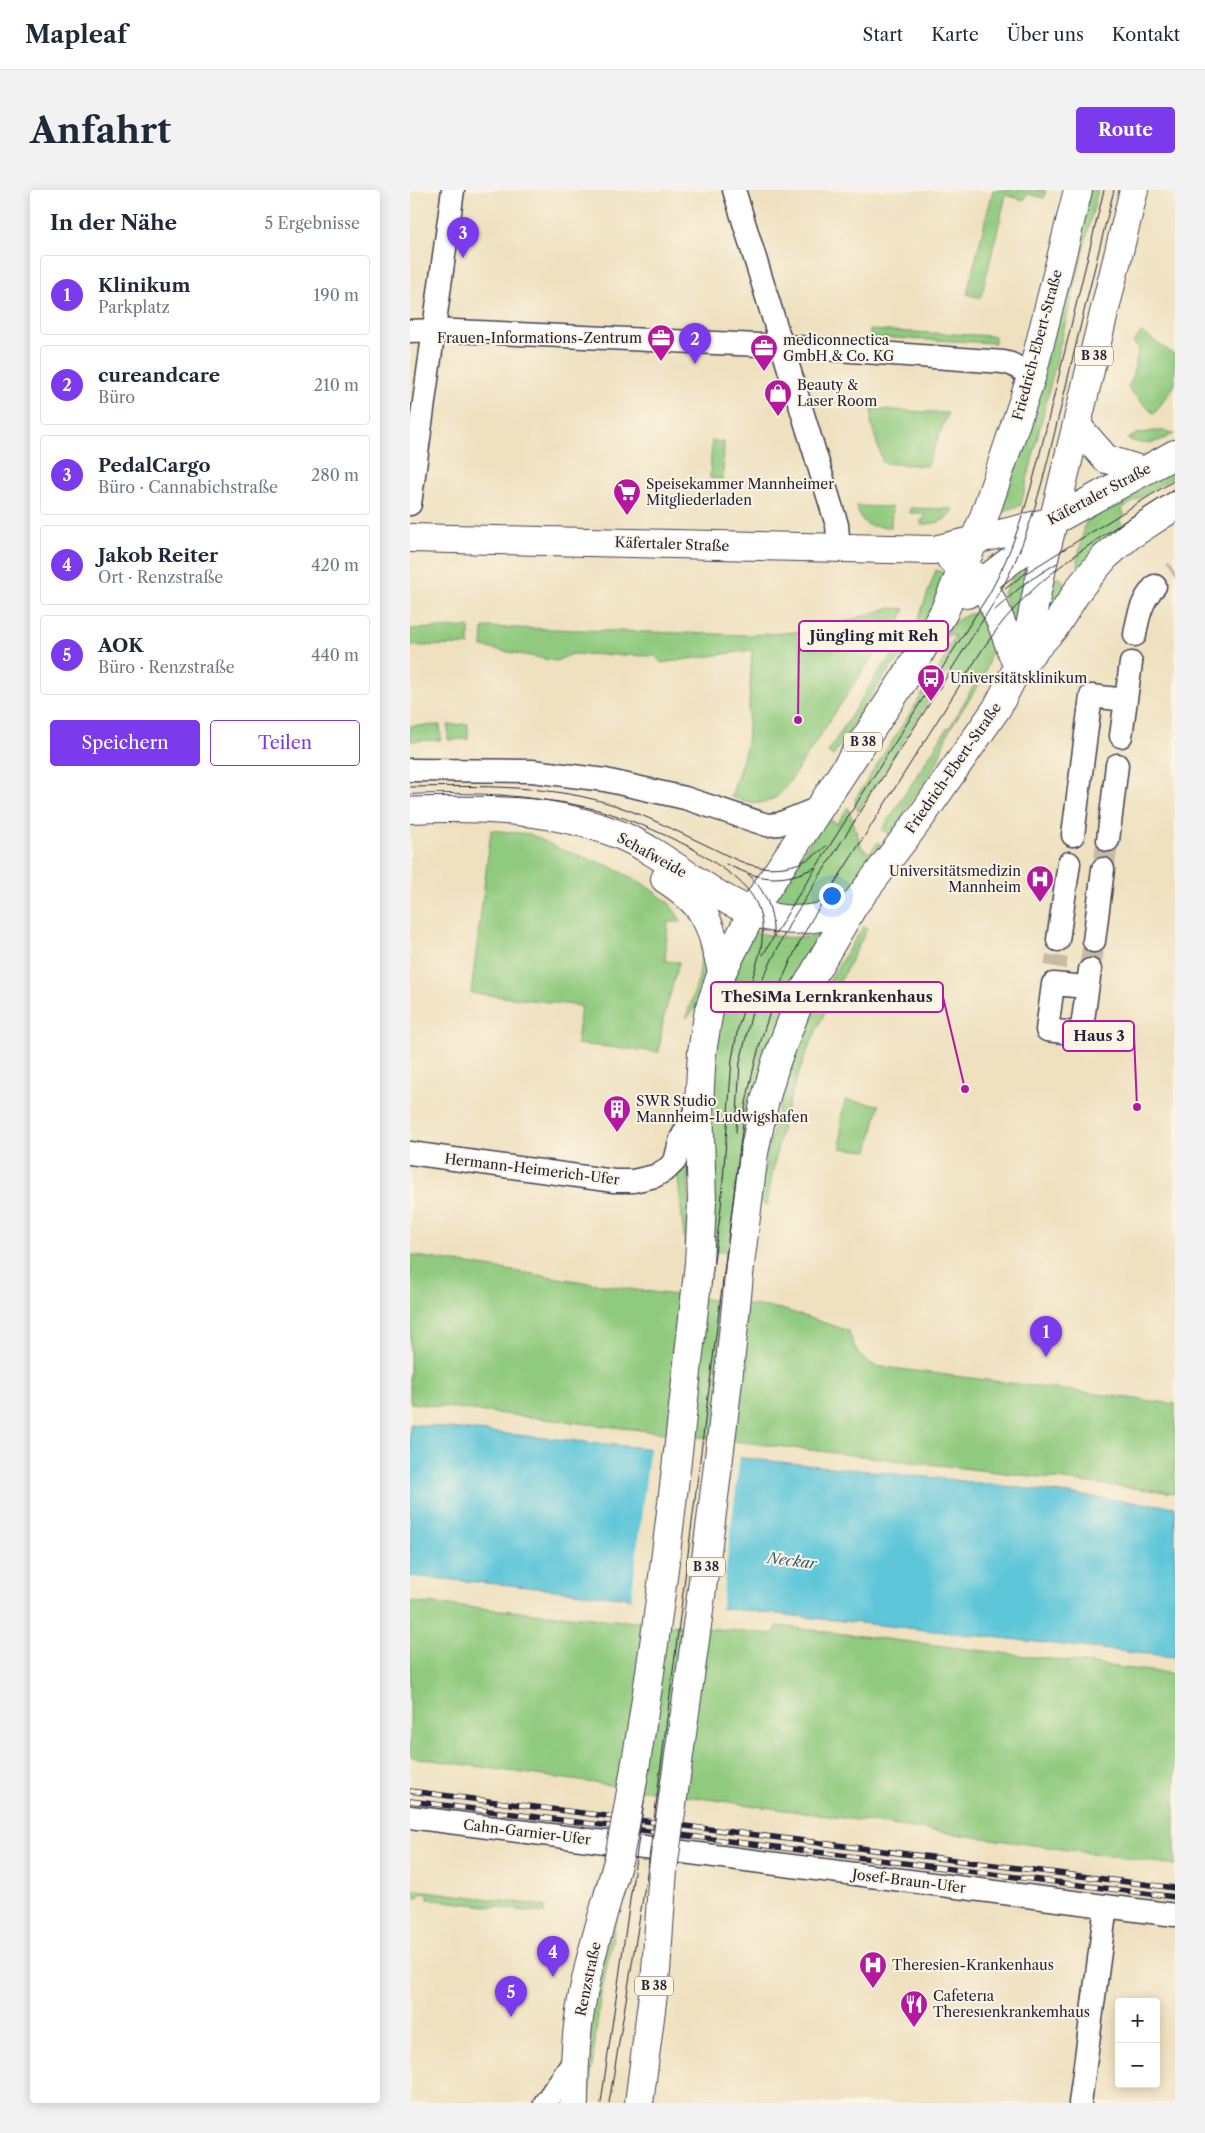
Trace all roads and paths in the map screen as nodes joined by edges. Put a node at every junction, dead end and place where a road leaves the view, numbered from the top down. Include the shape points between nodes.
1 (453, 190) edge
2 (734, 190) edge
3 (1078, 190) edge
4 (1134, 190) edge
5 (433, 330) junction
6 (410, 331) edge
7 (782, 346) junction
8 (1032, 375) junction
9 (1077, 426) junction
10 (1175, 454) edge
11 (1144, 471) junction
12 (410, 504) edge
13 (1175, 506) edge
14 (1053, 522) junction
15 (410, 538) edge
16 (975, 541) junction
17 (839, 549) junction
18 (934, 550) junction
19 (973, 574) junction
20 (1160, 584) dead end
21 (1135, 635) dead end
22 (1131, 663) dead end
23 (1018, 666) junction
24 (1126, 700) junction
25 (410, 770) edge
26 (821, 806) junction
27 (410, 810) edge
28 (571, 820) junction
29 (1072, 835) dead end
30 (1108, 840) tunnel mouth
31 (1069, 863) dead end
32 (1104, 869) tunnel mouth
33 (854, 905) junction
34 (752, 912) junction
35 (1094, 941) tunnel mouth
36 (1056, 960) junction
37 (722, 972) junction
38 (699, 1104) junction
39 (410, 1153) edge
40 (410, 1817) edge
41 (632, 1852) junction
42 (1106, 1906) junction
43 (1175, 1915) edge
44 (574, 2061) junction
45 (545, 2103) edge
46 (574, 2103) edge
47 (639, 2103) edge
48 (1080, 2103) edge

1 - 5 street
2 - 7 street
3 - 8 main road, Friedrich-Ebert-Straße
4 - 9 main road, Friedrich-Ebert-Straße / B 38
5 - 6 street
5 - 7 street
5 - 12 street
7 - 8 street via 1003,362
7 - 17 street via 837,526
8 - 16 main road, Friedrich-Ebert-Straße
9 - 11 main road via 1106,459
9 - 14 main road, Friedrich-Ebert-Straße / B 38
10 - 11 main road, Käfertaler Straße
11 - 14 main road, Käfertaler Straße
13 - 23 main road via 1129,536 1105,557 1080,587 1054,628
14 - 16 main road, Käfertaler Straße
14 - 19 main road via 1019,554
14 - 23 main road, Friedrich-Ebert-Straße / B 38 via 1029,632
15 - 17 main road, Käfertaler Straße
16 - 18 main road, Käfertaler Straße
16 - 19 main road, Friedrich-Ebert-Straße
17 - 18 main road, Käfertaler Straße
18 - 19 main road, Käfertaler Straße
19 - 23 main road via 992,600
19 - 26 main road, B 38 via 944,612
20 - 21 street via 1139,612
22 - 24 street
23 - 33 main road, Friedrich-Ebert-Straße / B 38 via 997,708
24 - 29 street via 1091,696
24 - 30 street
25 - 26 street via 532,771 605,780 685,798 767,825 780,824
26 - 34 main road, B 38
27 - 28 main road, Schafweide via 510,812
28 - 34 main road, Schafweide via 621,836
28 - 37 main road via 584,834 631,857 680,889 700,908 712,931
31 - 36 street
32 - 35 street
33 - 34 main road, Schafweide via 832,915 791,921
33 - 47 main road, Friedrich-Ebert-Straße / B 38, bridge via 804,992 776,1062 758,1128 707,1557 663,1869 656,1971
34 - 37 main road, B 38
36 - 36 street via 1088,979 1081,1034 1047,1030
37 - 38 main road, B 38 via 709,1010 702,1052
38 - 39 street, Hermann-Heimerich-Ufer via 681,1139 675,1161 655,1176 633,1182
38 - 41 main road, B 38, bridge via 702,1201 699,1263 666,1557 638,1759
40 - 41 street, Cahn-Garnier-Ufer
41 - 42 street, Josef-Braun-Ufer
41 - 44 main road, Renzstraße / B 38 via 596,1936
42 - 43 street, Josef-Braun-Ufer
42 - 48 street
44 - 45 street
44 - 46 main road, Renzstraße / B 38

